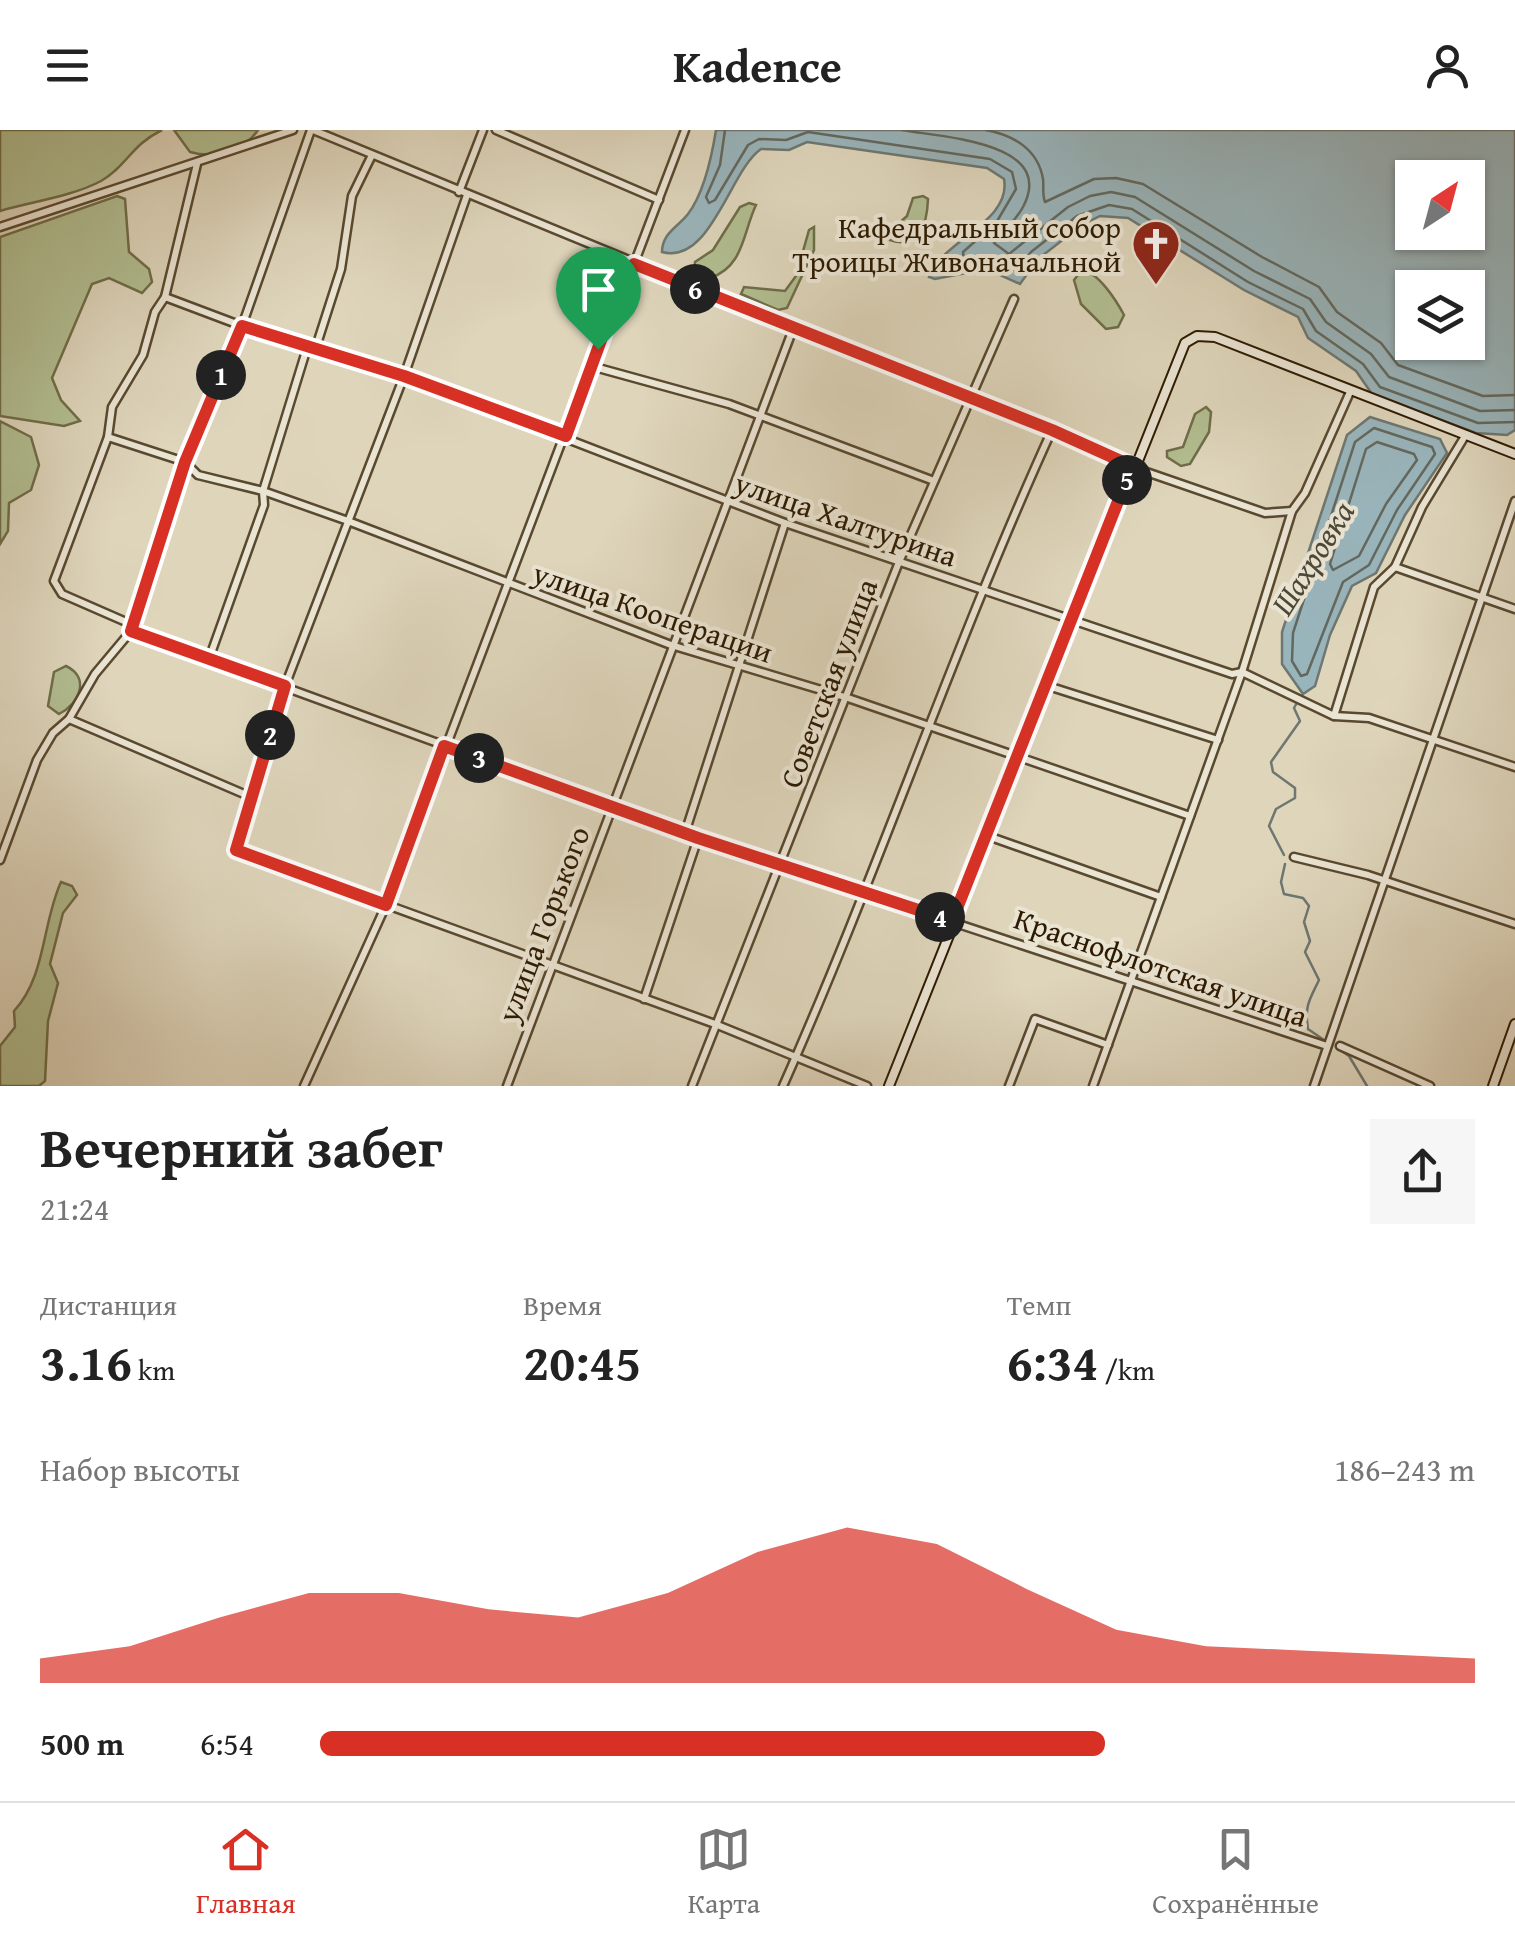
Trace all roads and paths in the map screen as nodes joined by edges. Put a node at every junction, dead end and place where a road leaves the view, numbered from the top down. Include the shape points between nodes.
1 (293, 130) edge
2 (312, 130) edge
3 (483, 130) edge
4 (496, 130) edge
5 (685, 130) edge
6 (372, 155) junction
7 (197, 164) junction
8 (463, 193) junction
9 (659, 200) junction
10 (0, 227) edge
11 (634, 264) junction
12 (165, 296) junction
13 (1014, 298) dead end
14 (242, 326) junction
15 (793, 328) junction
16 (316, 347) junction
17 (591, 366) junction
18 (404, 376) junction
19 (1350, 392) junction
20 (970, 397) junction
21 (760, 414) junction
22 (1052, 430) junction
23 (108, 436) junction
24 (566, 436) junction
25 (1465, 436) junction
26 (1515, 454) edge
27 (185, 462) junction
28 (1132, 466) junction
29 (934, 481) junction
30 (263, 491) junction
31 (727, 501) junction
32 (1515, 501) edge
33 (1292, 512) junction
34 (348, 521) junction
35 (785, 522) junction
36 (899, 562) junction
37 (1395, 567) junction
38 (508, 585) junction
39 (982, 590) junction
40 (1481, 597) junction
41 (1515, 609) edge
42 (1071, 621) junction
43 (132, 628) junction
44 (671, 645) junction
45 (208, 659) junction
46 (737, 667) junction
47 (1242, 672) junction
48 (285, 686) junction
49 (1047, 686) junction
50 (848, 698) junction
51 (1334, 716) junction
52 (69, 719) junction
53 (932, 726) junction
54 (1218, 740) junction
55 (1431, 740) junction
56 (444, 746) junction
57 (1019, 758) junction
58 (1515, 768) edge
59 (251, 796) junction
60 (612, 805) junction
61 (1190, 816) junction
62 (685, 833) junction
63 (988, 836) junction
64 (698, 838) junction
65 (1294, 857) dead end
66 (0, 860) edge
67 (782, 863) junction
68 (1382, 882) junction
69 (864, 892) junction
70 (1161, 897) junction
71 (386, 905) junction
72 (952, 921) junction
73 (1515, 924) edge
74 (550, 967) junction
75 (1132, 980) junction
76 (644, 999) junction
77 (715, 1024) junction
78 (1515, 1024) edge
79 (1108, 1045) junction
80 (1327, 1046) junction
81 (1340, 1046) dead end
82 (796, 1058) junction
83 (304, 1086) edge
84 (507, 1086) edge
85 (692, 1086) edge
86 (784, 1086) edge
87 (867, 1086) edge
88 (888, 1086) edge
89 (1009, 1086) edge
90 (1093, 1086) edge
91 (1314, 1086) edge
92 (1430, 1086) edge
93 (1493, 1086) edge

1 - 7 street
2 - 6 street
2 - 14 street
3 - 8 street
4 - 9 street
5 - 9 street
6 - 8 street
6 - 16 street via 352,196 341,269
7 - 10 street
7 - 12 street
8 - 11 street
8 - 18 street
9 - 11 street
11 - 15 street
11 - 17 street
12 - 14 street, улица Халтурина
12 - 23 street via 144,355 112,407
13 - 20 street, Советская улица
14 - 16 street, улица Халтурина
14 - 27 street
15 - 20 street
15 - 21 street, улица Горького
16 - 18 street, улица Халтурина
16 - 30 street via 306,352
17 - 21 street
17 - 24 street
18 - 24 street, улица Халтурина
18 - 34 street
19 - 25 street
19 - 28 street via 1198,336 1181,348
19 - 33 street
20 - 22 street
20 - 29 street, Советская улица
21 - 29 street
21 - 31 street, улица Горького
22 - 28 street
22 - 39 street
23 - 27 street, улица Кооперации
23 - 43 street, Краснофлотская улица via 54,581 62,594
24 - 31 street, улица Халтурина
24 - 38 street
25 - 26 street
25 - 37 street
27 - 30 street, улица Кооперации via 198,476
27 - 43 street
28 - 33 street via 1266,513
28 - 42 street
29 - 36 street, Советская улица
30 - 34 street, улица Кооперации
30 - 45 street via 264,505
31 - 35 street, улица Халтурина
31 - 44 street, улица Горького
32 - 40 street
33 - 47 street
34 - 38 street, улица Кооперации
34 - 48 street
35 - 36 street, улица Халтурина
35 - 46 street
36 - 39 street, улица Халтурина
36 - 50 street, Советская улица
37 - 40 street
37 - 51 street via 1374,587
38 - 44 street, улица Кооперации
38 - 56 street
39 - 42 street, улица Халтурина
39 - 53 street
40 - 41 street
40 - 55 street
42 - 47 street, улица Халтурина
42 - 49 street
43 - 45 street, Краснофлотская улица
43 - 52 street via 94,674
44 - 46 street, улица Кооперации
44 - 60 street, улица Горького
45 - 48 street, Краснофлотская улица
46 - 50 street, улица Кооперации
46 - 62 street
47 - 51 street, улица Халтурина
47 - 54 street
48 - 56 street, Краснофлотская улица
48 - 59 street
49 - 54 street
49 - 57 street
50 - 53 street, улица Кооперации
50 - 67 street, Советская улица
51 - 55 street, улица Халтурина via 1369,718
52 - 59 street
52 - 66 street via 37,760
53 - 57 street, улица Кооперации
53 - 69 street
54 - 61 street
55 - 58 street, улица Халтурина
55 - 68 street
56 - 60 street, Краснофлотская улица
56 - 71 street
57 - 61 street, улица Кооперации
57 - 63 street
59 - 71 street via 236,850
60 - 62 street, Краснофлотская улица
60 - 74 street, улица Горького
61 - 70 street
62 - 64 street, Краснофлотская улица
63 - 70 street
63 - 72 street
64 - 67 street, Краснофлотская улица
64 - 76 street
65 - 68 street
67 - 69 street, Краснофлотская улица
67 - 77 street, Советская улица
68 - 73 street
68 - 80 street
69 - 72 street, Краснофлотская улица
69 - 82 street
70 - 75 street
71 - 74 street
71 - 83 street
72 - 75 street, Краснофлотская улица
72 - 88 street
74 - 76 street
74 - 84 street, улица Горького
75 - 79 street
75 - 80 street, Краснофлотская улица
76 - 77 street
77 - 82 street
77 - 85 street, Советская улица
78 - 93 street
79 - 89 street via 1035,1020
79 - 90 street
80 - 91 street
81 - 92 street, Краснофлотская улица
82 - 86 street
82 - 87 street

